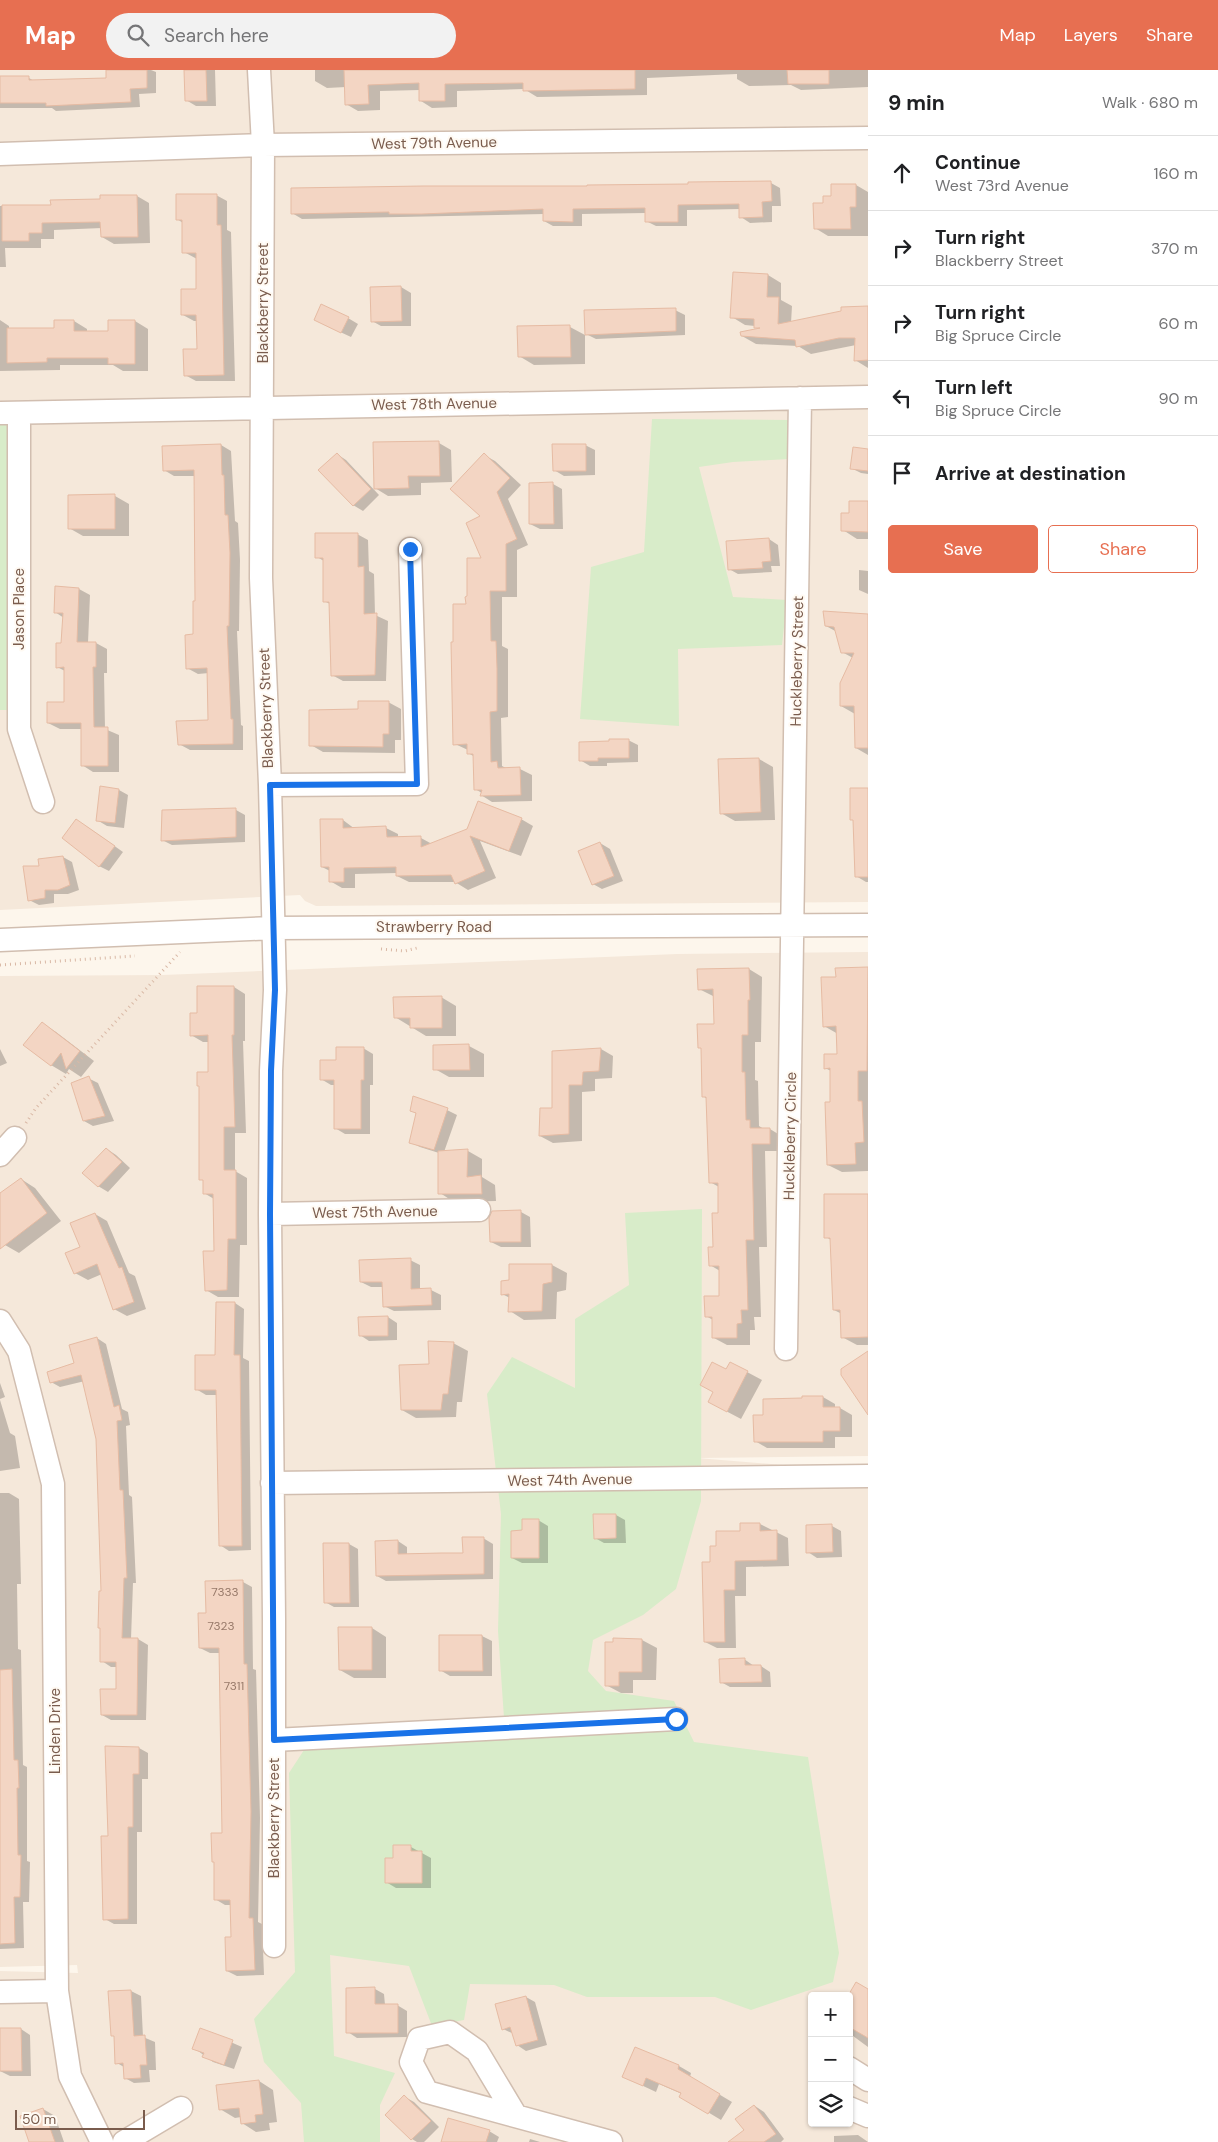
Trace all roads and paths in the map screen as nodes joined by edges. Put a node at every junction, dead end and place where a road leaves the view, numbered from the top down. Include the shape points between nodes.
1 (259, 70) edge
2 (868, 138) edge
3 (263, 146) junction
4 (0, 154) edge
5 (868, 397) edge
6 (800, 398) junction
7 (262, 407) junction
8 (9, 413) edge
9 (410, 549) dead end
10 (270, 785) junction
11 (43, 802) dead end
12 (794, 924) junction
13 (868, 925) edge
14 (274, 928) junction
15 (0, 940) edge
16 (180, 952) dead end
17 (15, 1138) joint
18 (0, 1155) edge
19 (479, 1210) dead end
20 (270, 1214) junction
21 (0, 1320) edge
22 (786, 1349) dead end
23 (868, 1476) edge
24 (272, 1483) junction
25 (676, 1719) dead end
26 (274, 1740) junction
27 (274, 1946) dead end
28 (57, 1991) junction
29 (0, 1992) edge
30 (853, 2071) edge
31 (868, 2080) edge
32 (181, 2108) dead end
33 (853, 2110) edge
34 (516, 2116) junction
35 (868, 2116) edge
36 (102, 2142) edge
37 (124, 2142) edge
38 (611, 2142) edge

1 - 3 street, Blackberry Street
2 - 3 street, West 79th Avenue
3 - 4 street, West 79th Avenue
3 - 7 street, Blackberry Street
5 - 6 street, West 78th Avenue
6 - 7 street, West 78th Avenue
6 - 12 street, Huckleberry Street
7 - 8 street, West 78th Avenue
7 - 10 street, Blackberry Street via 261,578
8 - 11 street, Jason Place via 19,729
9 - 10 street via 417,784
10 - 14 street, Blackberry Street
12 - 13 street, Strawberry Road
12 - 14 street, Strawberry Road
12 - 22 street, Huckleberry Circle
14 - 15 street, Strawberry Road
14 - 20 street, Blackberry Street
16 - 17 path via 36,1108
17 - 18 street
19 - 20 street, West 75th Avenue
20 - 24 street, Blackberry Street
21 - 28 street, Linden Drive via 19,1351 53,1484
23 - 24 street, West 74th Avenue
24 - 26 street, Blackberry Street
25 - 26 street
26 - 27 street, Blackberry Street
28 - 29 street
28 - 36 street, Linden Drive via 70,2076
30 - 31 street
32 - 37 street
33 - 35 street
34 - 34 street via 477,2051 450,2032 419,2038 411,2062 426,2092
34 - 38 street

